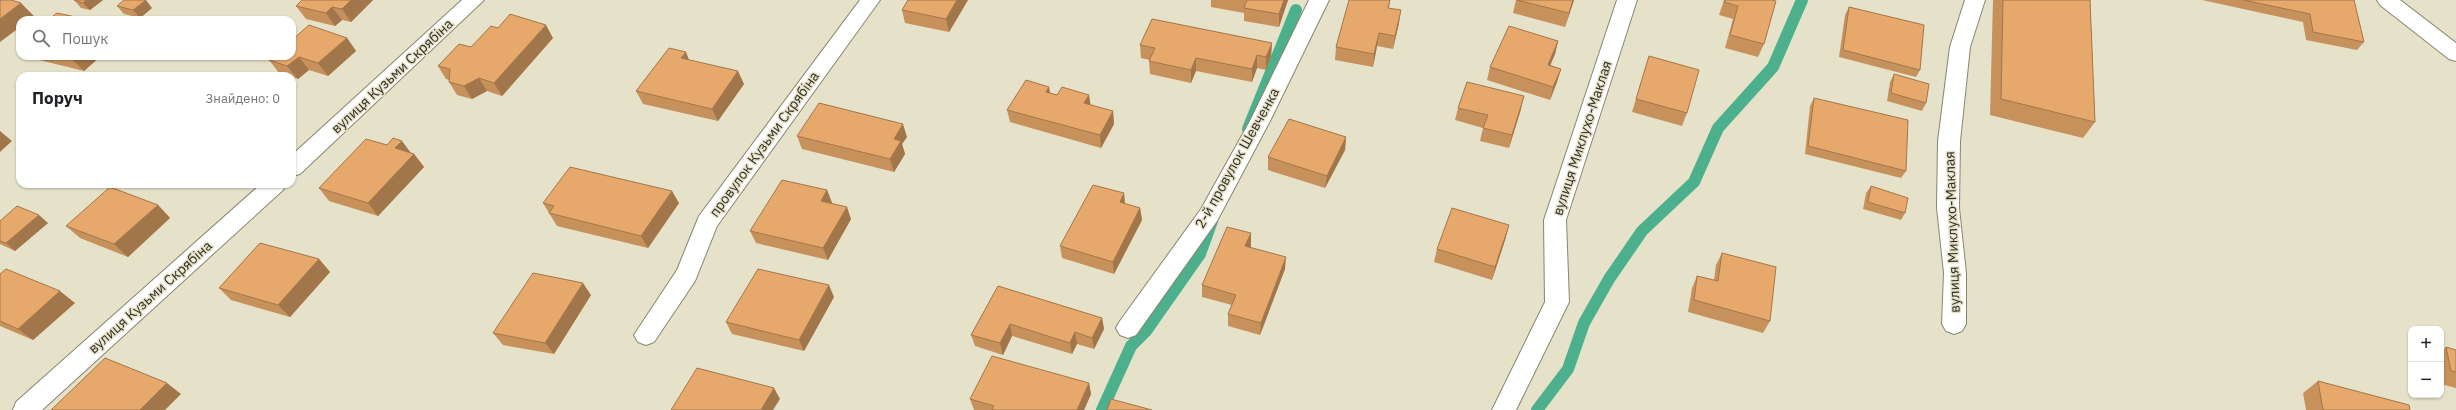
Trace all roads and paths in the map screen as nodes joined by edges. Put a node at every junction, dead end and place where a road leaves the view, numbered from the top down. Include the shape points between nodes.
1 (474, 0) edge
2 (870, 0) edge
3 (1319, 0) edge
4 (1627, 0) edge
5 (1975, 0) edge
6 (2387, 0) edge
7 (2456, 54) edge
8 (296, 164) edge
9 (271, 188) edge
10 (1954, 324) dead end
11 (1128, 328) dead end
12 (646, 335) dead end
13 (25, 410) edge
14 (1504, 410) edge

1 - 8 street, вулиця Кузьми Скрябіна
2 - 12 street, провулок Кузьми Скрябіна via 707,222 687,274
3 - 11 street, 2-й провулок Шевченка via 1260,121 1209,215
4 - 14 street, вулиця Миклухо-Маклая via 1555,220 1557,302
5 - 10 street, вулиця Миклухо-Маклая via 1960,47 1949,141 1948,208 1955,273
6 - 7 street
9 - 13 street, вулиця Кузьми Скрябіна

